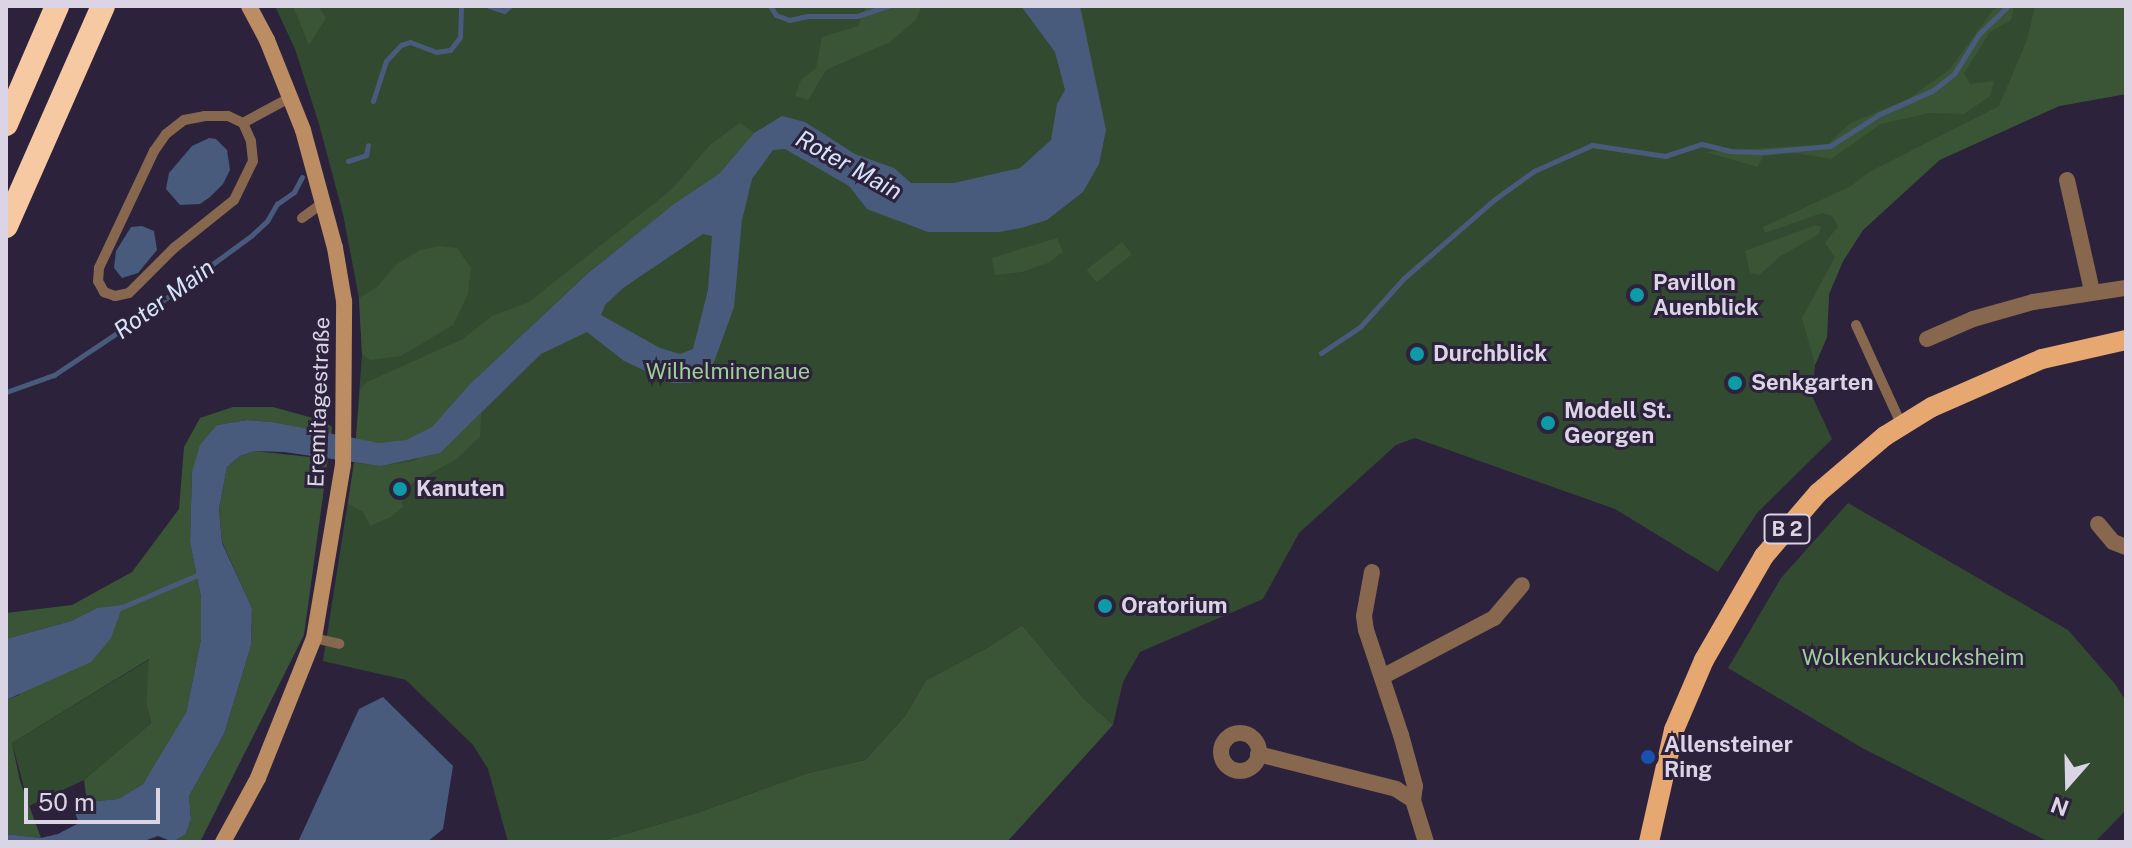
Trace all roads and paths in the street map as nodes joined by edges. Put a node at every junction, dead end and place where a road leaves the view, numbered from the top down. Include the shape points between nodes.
1 (57, 6) edge
2 (103, 6) edge
3 (249, 6) edge
4 (291, 97) junction
5 (243, 123) junction
6 (6, 124) edge
7 (2067, 180) dead end
8 (324, 202) junction
9 (302, 218) dead end
10 (6, 226) edge
11 (2126, 288) edge
12 (2092, 291) junction
13 (1856, 325) dead end
14 (1927, 339) dead end
15 (2126, 340) edge
16 (1902, 426) junction
17 (2098, 524) dead end
18 (2126, 547) edge
19 (1372, 572) dead end
20 (1522, 585) dead end
21 (314, 638) junction
22 (339, 644) dead end
23 (1382, 677) junction
24 (1258, 754) dead end
25 (1413, 800) junction
26 (223, 842) edge
27 (1426, 842) edge
28 (1649, 842) edge

1 - 6 highway
2 - 10 highway
3 - 4 street, Eremitagestraße
4 - 5 lane
4 - 8 street, Eremitagestraße
5 - 5 lane via 253,161 234,200 129,293 104,292 99,268 166,134 184,120 205,116 228,116
7 - 12 street
8 - 9 lane
8 - 21 street, Eremitagestraße via 344,301 343,464
11 - 12 street
12 - 14 street via 1973,319
13 - 16 lane
15 - 16 main road, B 2 via 2042,359 1932,407
16 - 28 main road, B 2 via 1847,466 1805,507 1764,556 1727,614 1674,730
17 - 18 street via 2113,542
19 - 23 street via 1364,616
20 - 23 street via 1494,618
21 - 22 lane
21 - 26 street, Eremitagestraße via 258,778
23 - 25 street via 1415,786
24 - 25 street via 1396,789
25 - 27 street

